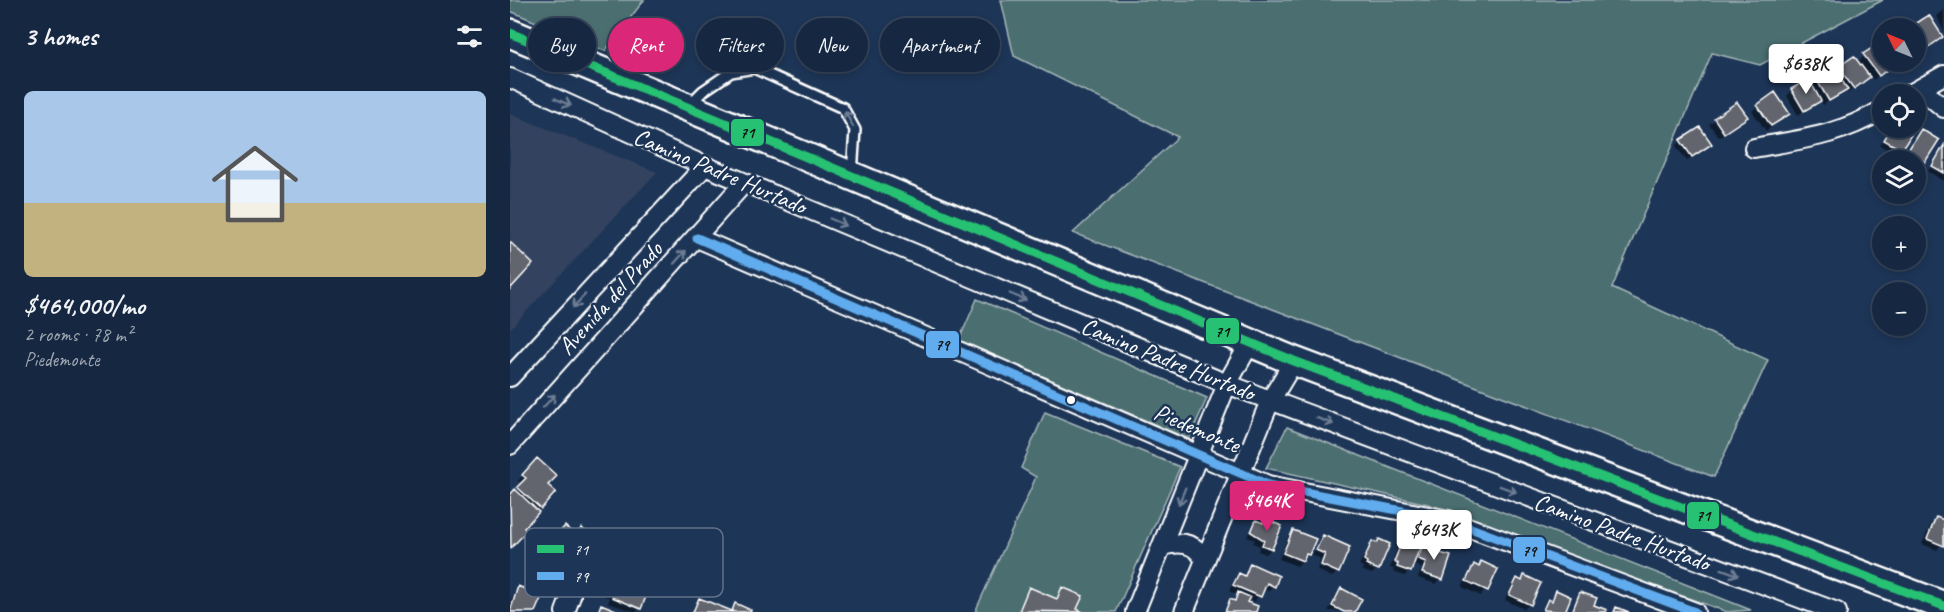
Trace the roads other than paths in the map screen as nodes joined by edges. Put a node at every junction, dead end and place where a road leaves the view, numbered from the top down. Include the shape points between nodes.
1 (510, 33) edge
2 (1944, 75) edge
3 (510, 78) edge
4 (1926, 86) edge
5 (1926, 98) edge
6 (686, 107) junction
7 (1944, 108) edge
8 (1872, 116) edge
9 (1754, 148) dead end
10 (705, 166) junction
11 (852, 176) junction
12 (744, 183) junction
13 (697, 238) junction
14 (1250, 343) junction
15 (1294, 361) junction
16 (510, 376) edge
17 (1227, 384) junction
18 (1270, 401) junction
19 (510, 445) edge
20 (1198, 455) junction
21 (1240, 473) junction
22 (1162, 546) junction
23 (1205, 561) junction
24 (1944, 606) edge
25 (1135, 612) edge
26 (1184, 612) edge
27 (1695, 612) edge
28 (1837, 612) edge

1 - 6 main road, Camino Padre Hurtado
2 - 4 street
3 -> 10 street, Camino Padre Hurtado
5 - 7 street
6 - 11 main road, Camino Padre Hurtado
11 -> 6 lane via 855,130 843,108 754,68 731,72
8 - 9 street via 1828,135
10 - 12 street, Camino Padre Hurtado
10 -> 16 street, Avenida del Prado
11 - 14 main road, Camino Padre Hurtado
12 - 13 street, Avenida del Prado
12 -> 17 street, Camino Padre Hurtado
19 -> 13 street, Avenida del Prado
13 - 20 street, Piedemonte
14 - 15 main road, Camino Padre Hurtado
14 - 17 street
15 - 18 street
15 - 24 main road, Camino Padre Hurtado
17 - 18 street, Camino Padre Hurtado
17 - 20 street
18 - 21 street
18 -> 28 street, Camino Padre Hurtado
20 - 21 street, Piedemonte
20 -> 22 street
21 - 23 street
21 - 27 street, Piedemonte via 1268,485 1449,520
22 - 23 street via 1188,544
22 - 25 street
23 - 26 street

